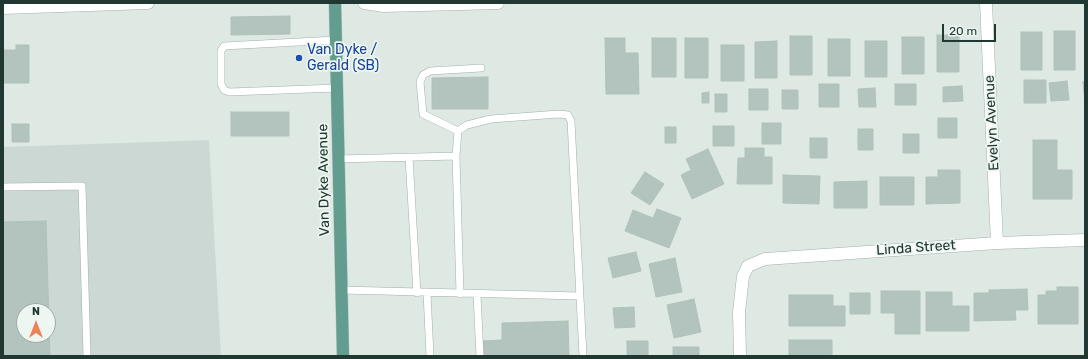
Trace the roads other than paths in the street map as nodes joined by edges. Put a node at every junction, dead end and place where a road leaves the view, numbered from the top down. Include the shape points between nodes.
1 (148, 3) edge
2 (335, 3) edge
3 (364, 3) edge
4 (474, 3) edge
5 (498, 3) edge
6 (986, 3) edge
7 (3, 8) edge
8 (336, 40) junction
9 (481, 68) dead end
10 (337, 88) junction
11 (458, 131) junction
12 (456, 156) junction
13 (410, 157) junction
14 (338, 159) junction
15 (3, 187) edge
16 (1085, 240) edge
17 (997, 243) junction
18 (341, 290) junction
19 (417, 293) junction
20 (427, 293) junction
21 (460, 294) junction
22 (477, 294) junction
23 (580, 296) junction
24 (88, 356) edge
25 (343, 356) edge
26 (430, 356) edge
27 (480, 356) edge
28 (583, 356) edge
29 (740, 356) edge

1 - 7 street
2 - 8 main road, Van Dyke Avenue
3 - 4 street via 384,6
4 - 5 street
6 - 17 street, Evelyn Avenue
8 - 10 main road, Van Dyke Avenue
8 - 10 lane via 224,46 221,51 221,84 224,90 229,92
9 - 11 lane via 430,70 423,75 420,82 423,114
10 - 14 main road, Van Dyke Avenue
11 - 12 lane
11 - 23 lane via 467,125 490,119 568,115 571,121
12 - 13 lane
12 - 21 lane
13 - 14 lane
13 - 19 lane
14 - 18 main road, Van Dyke Avenue
15 - 24 lane via 82,186
16 - 17 street, Linda Street
17 - 29 street, Linda Street via 765,259 748,266 743,276 740,299
18 - 19 lane
18 - 25 main road, Van Dyke Avenue
19 - 20 lane
20 - 21 lane
20 - 26 lane
21 - 22 lane
22 - 23 lane
22 - 27 lane
23 - 28 lane

